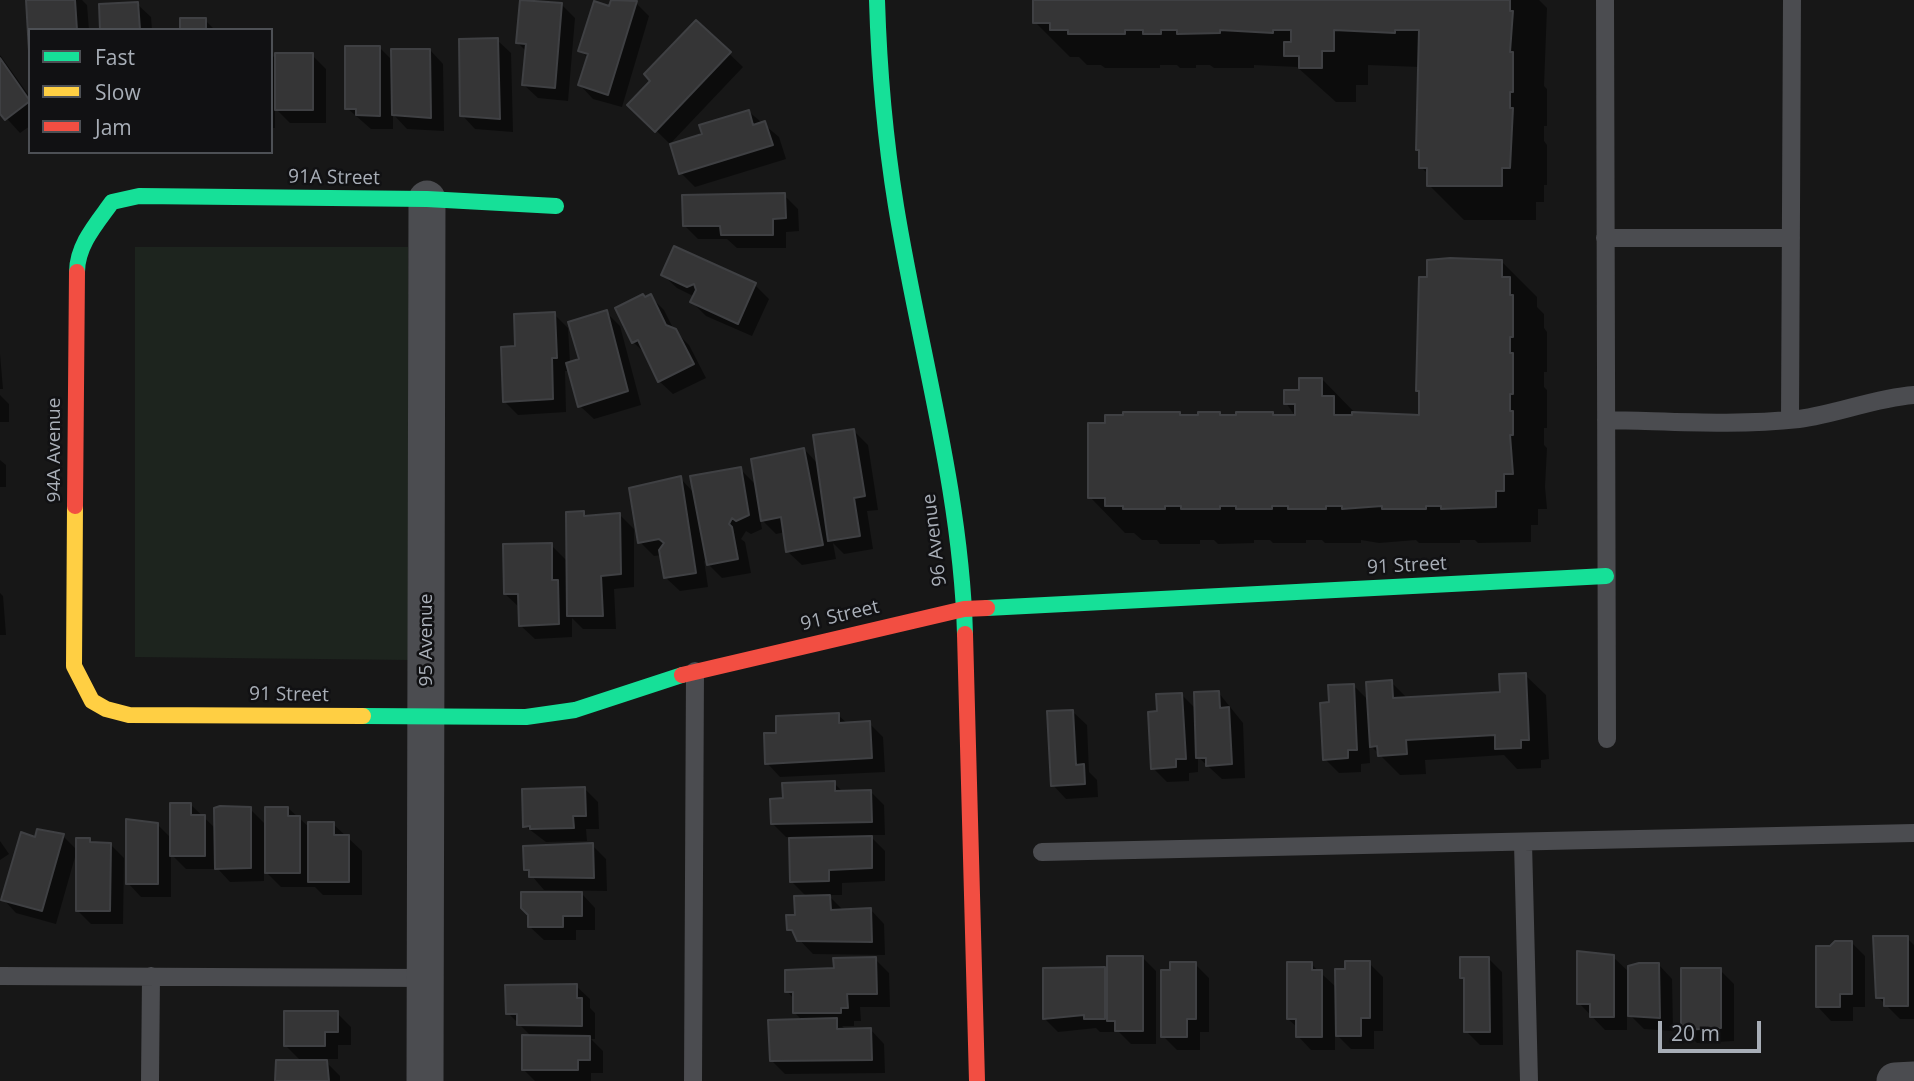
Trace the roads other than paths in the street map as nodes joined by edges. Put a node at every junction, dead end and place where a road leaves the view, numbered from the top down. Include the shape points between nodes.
1 (877, 0) edge
2 (1605, 0) edge
3 (1791, 0) edge
4 (428, 200) junction
5 (112, 202) joint
6 (556, 206) dead end
7 (1605, 238) junction
8 (1791, 239) junction
9 (1914, 395) edge
10 (1790, 419) junction
11 (1605, 420) junction
12 (1606, 576) junction
13 (964, 609) junction
14 (695, 671) junction
15 (94, 703) joint
16 (426, 717) junction
17 (1607, 738) dead end
18 (1914, 833) edge
19 (1523, 843) junction
20 (1042, 852) dead end
21 (0, 976) edge
22 (151, 976) junction
23 (426, 978) junction
24 (1914, 1080) edge
25 (150, 1081) edge
26 (425, 1081) edge
27 (693, 1081) edge
28 (977, 1081) edge
29 (1530, 1081) edge
30 (1898, 1081) edge

1 - 13 street, 96 Avenue via 896,204 954,508
2 - 7 lane
3 - 8 lane
4 - 5 street, 91A Street via 139,197
4 - 6 street, 91A Street
4 - 16 street, 95 Avenue
5 - 15 street, 94A Avenue via 89,232 77,260 75,666 83,693
7 - 8 lane
7 - 11 lane
8 - 10 lane
9 - 10 lane via 1885,397
10 - 11 lane
11 - 12 lane
12 - 13 street, 91 Street
12 - 17 lane
13 - 14 street, 91 Street
13 - 28 street, 96 Avenue
14 - 16 street, 91 Street via 575,710 526,717
14 - 27 lane
15 - 16 street, 91 Street via 99,709 129,715
16 - 23 street, 95 Avenue
18 - 19 lane
19 - 20 lane
19 - 29 lane
21 - 22 lane
22 - 23 lane
22 - 25 lane
23 - 26 street, 95 Avenue
24 - 30 street

